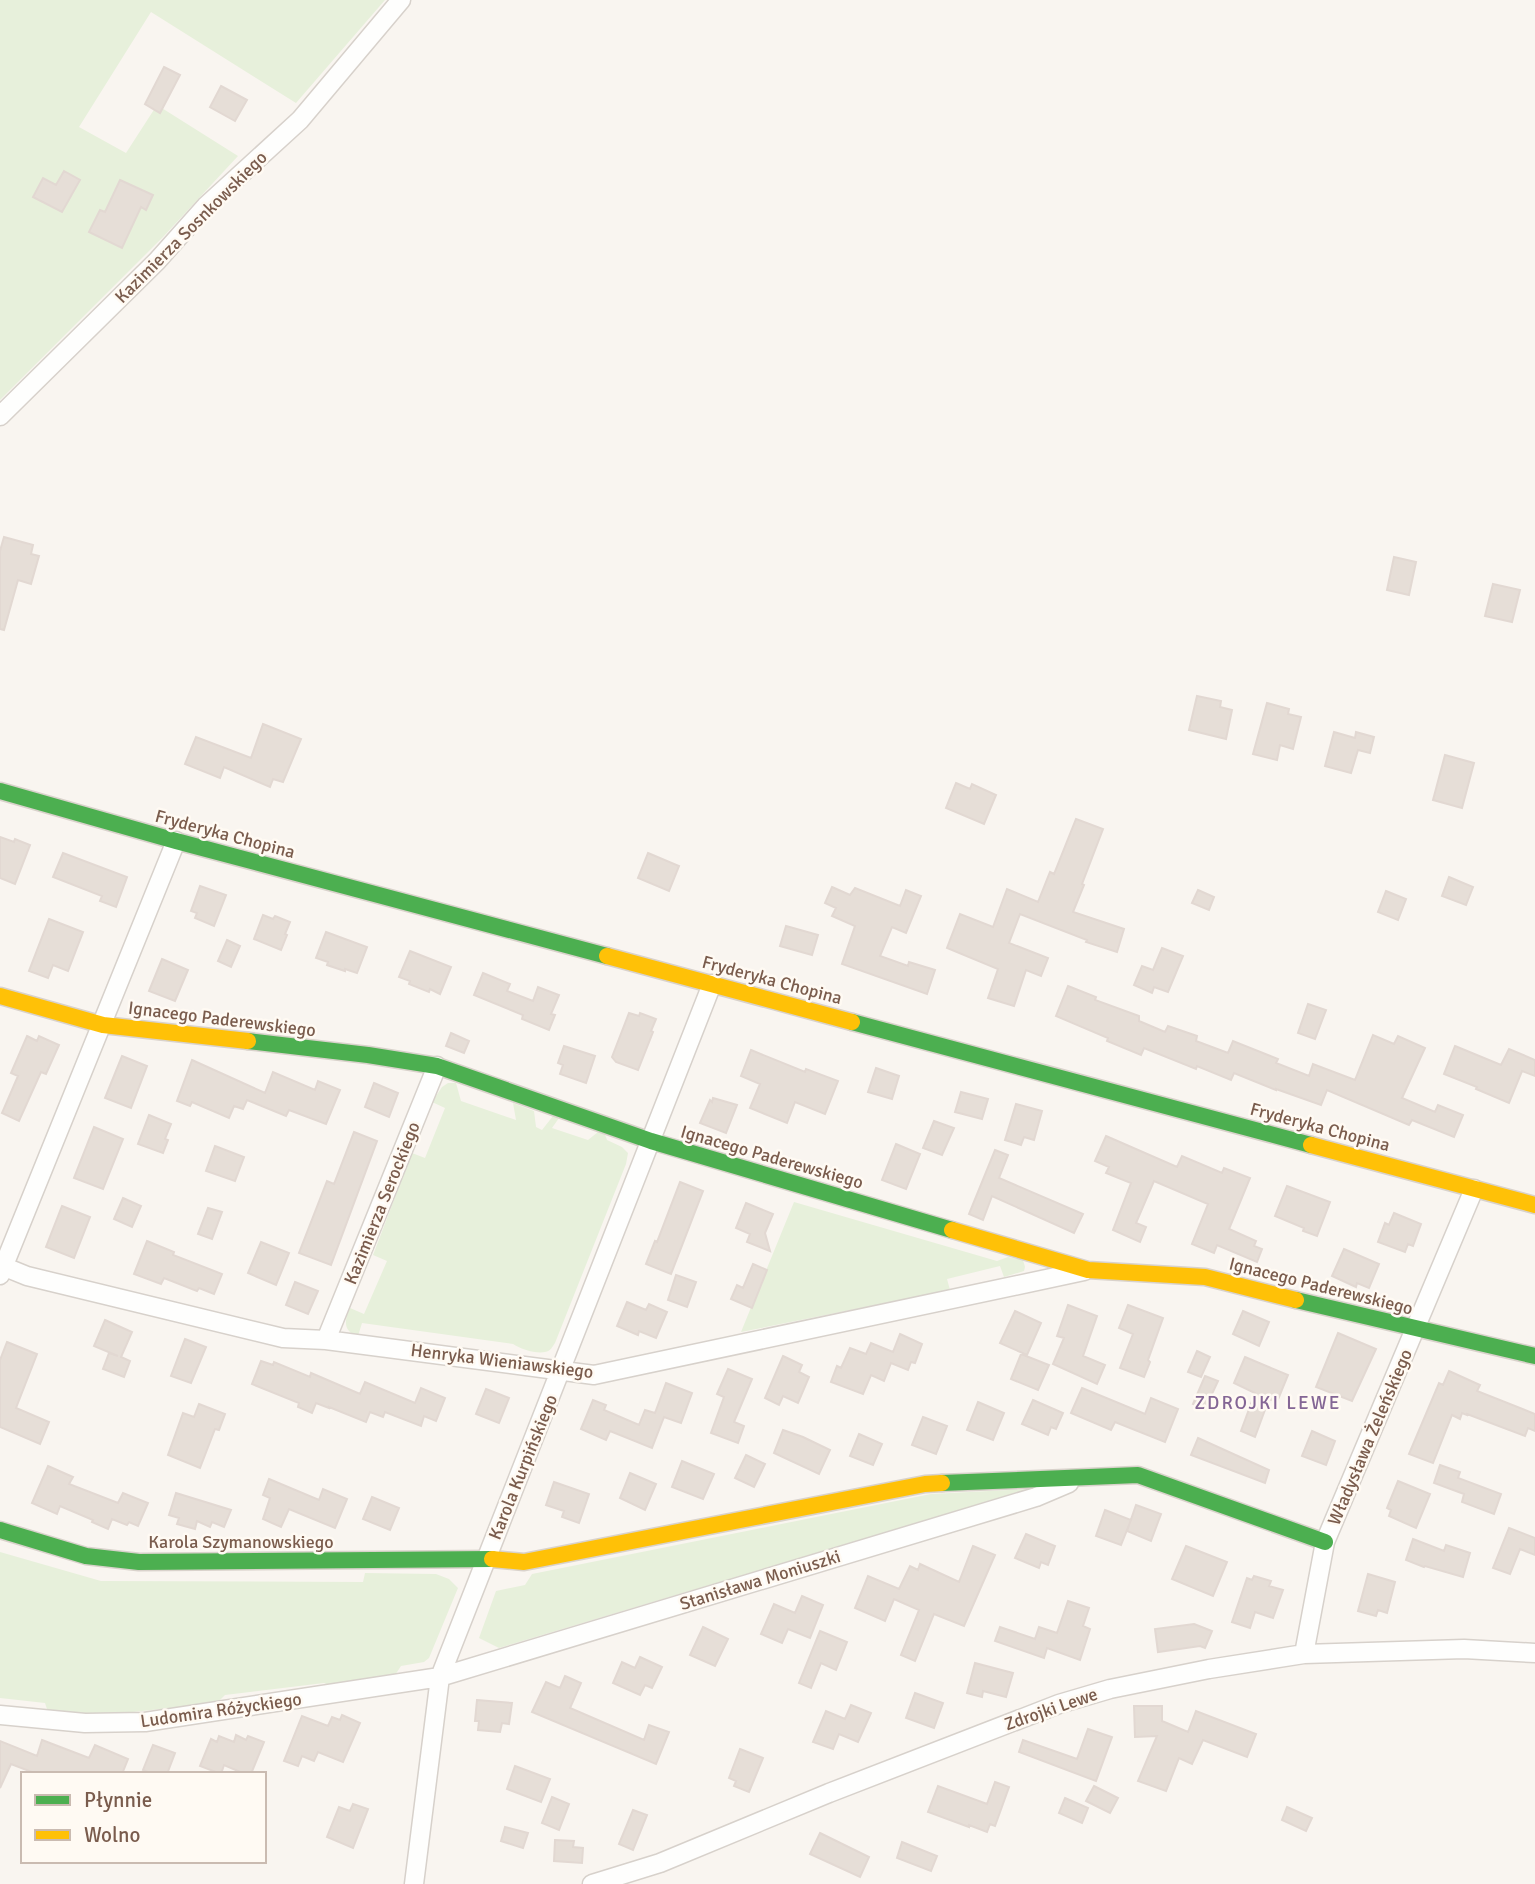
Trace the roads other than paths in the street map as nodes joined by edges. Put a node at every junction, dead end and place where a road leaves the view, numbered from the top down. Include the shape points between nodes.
1 (401, 0) edge
2 (0, 416) edge
3 (0, 791) edge
4 (177, 841) junction
5 (712, 985) junction
6 (0, 996) edge
7 (103, 1024) junction
8 (437, 1066) junction
9 (651, 1141) junction
10 (1474, 1189) junction
11 (1535, 1205) edge
12 (1, 1269) edge
13 (1088, 1270) junction
14 (1416, 1329) junction
15 (326, 1340) junction
16 (1535, 1356) edge
17 (562, 1370) junction
18 (1078, 1479) junction
19 (0, 1530) edge
20 (1325, 1542) junction
21 (486, 1559) junction
22 (1535, 1653) edge
23 (1304, 1654) junction
24 (440, 1677) junction
25 (0, 1715) edge
26 (414, 1884) edge
27 (592, 1884) edge

1 - 2 street, Kazimierza Sosnkowskiego via 300,120 206,206 157,261
3 - 4 street, Fryderyka Chopina
4 - 5 street, Fryderyka Chopina
4 - 7 street
5 - 9 street, Karola Kurpińskiego
5 - 10 street, Fryderyka Chopina
6 - 7 street, Ignacego Paderewskiego
7 - 8 street, Ignacego Paderewskiego
7 - 12 street
8 - 9 street, Ignacego Paderewskiego
8 - 15 street, Kazimierza Serockiego
9 - 13 street, Ignacego Paderewskiego
9 - 17 street, Karola Kurpińskiego
10 - 11 street, Fryderyka Chopina
10 - 14 street, Władysława Żeleńskiego
12 - 15 street, Henryka Wieniawskiego via 283,1338
13 - 14 street, Ignacego Paderewskiego via 1205,1277
13 - 17 street, Henryka Wieniawskiego via 594,1375
14 - 16 street, Ignacego Paderewskiego
14 - 20 street, Władysława Żeleńskiego
15 - 17 street, Henryka Wieniawskiego
17 - 21 street, Karola Kurpińskiego
18 - 20 street, Stanisława Moniuszki via 1138,1475
18 - 21 street, Stanisława Moniuszki via 925,1484 524,1562
18 - 24 street, Stanisława Moniuszki via 1036,1497
19 - 21 street, Karola Szymanowskiego via 86,1556 139,1562
20 - 23 street, Władysława Żeleńskiego
21 - 24 street, Karola Kurpińskiego
22 - 23 street, Zdrojki Lewe via 1464,1649
23 - 27 street, Zdrojki Lewe via 1122,1686 1059,1704 660,1863
24 - 25 street, Ludomira Różyckiego via 145,1722 85,1723
24 - 26 street, Karola Kurpińskiego

